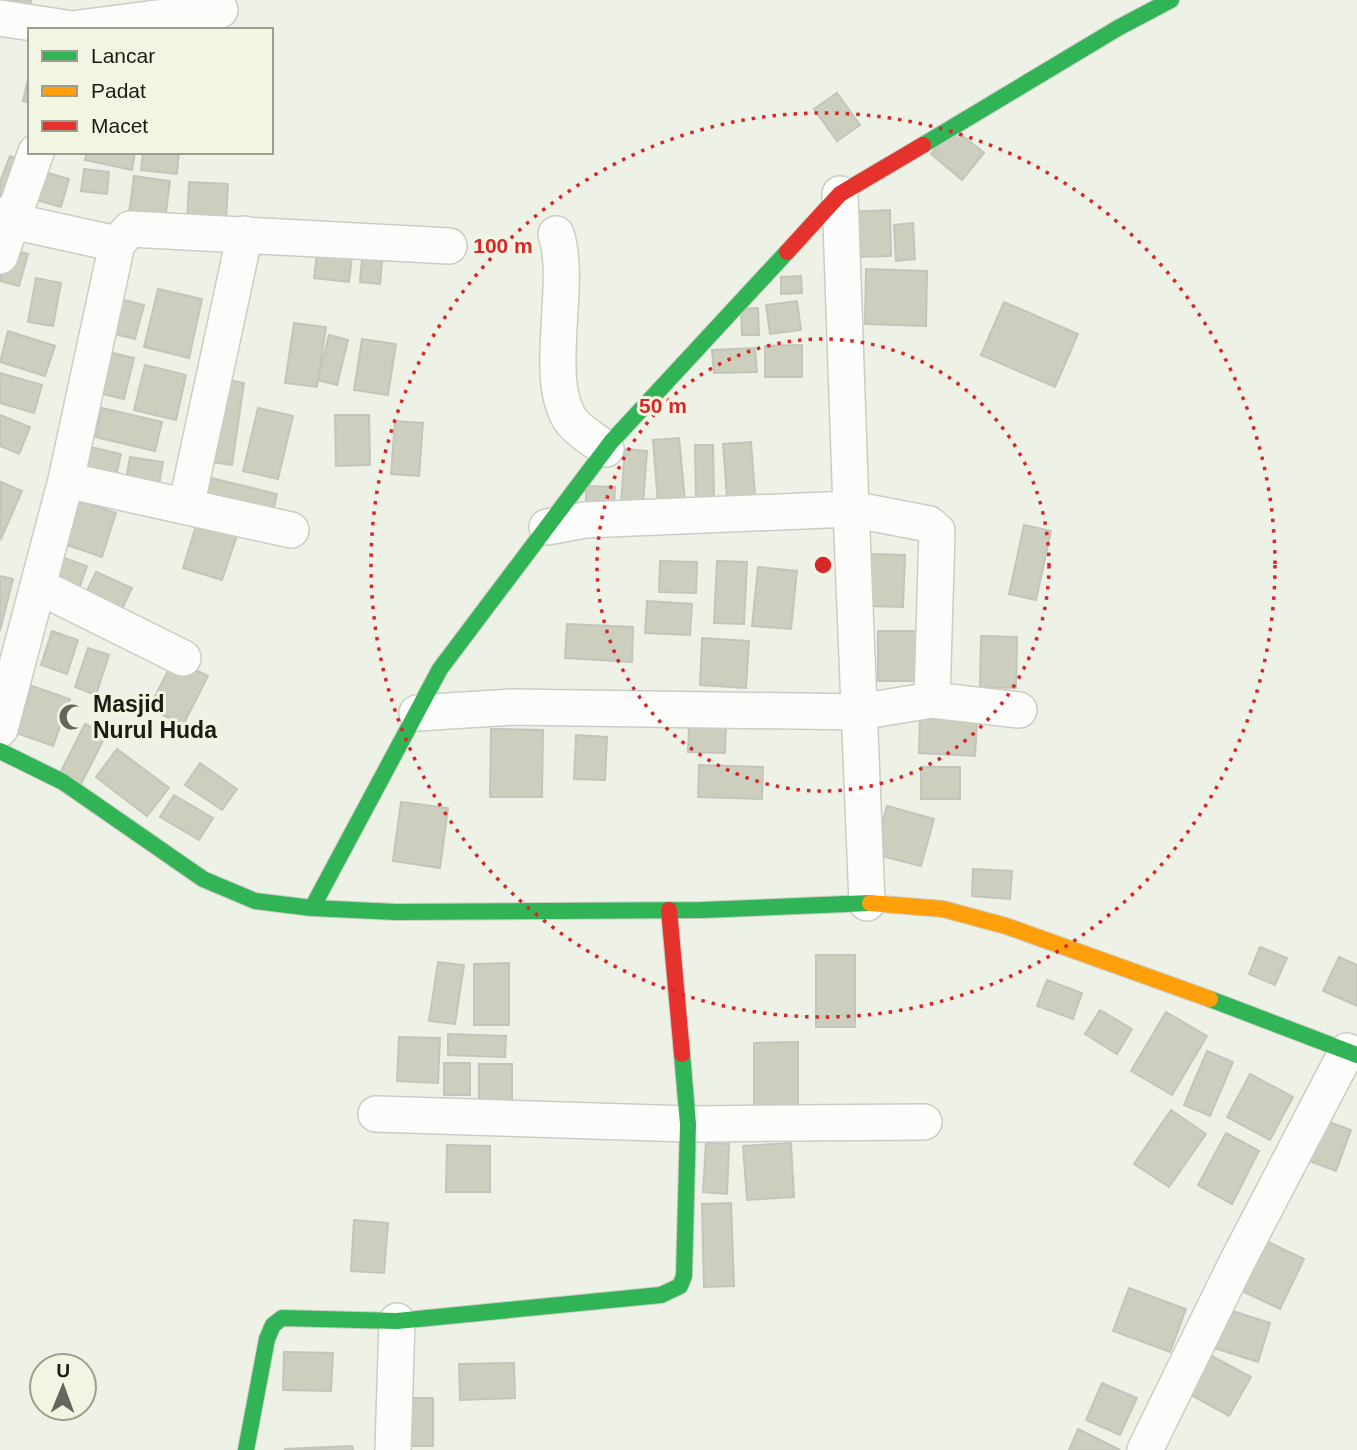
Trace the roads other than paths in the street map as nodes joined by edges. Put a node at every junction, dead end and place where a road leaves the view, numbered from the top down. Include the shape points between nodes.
1 (1171, 0) edge
2 (220, 10) dead end
3 (0, 18) edge
4 (72, 28) edge
5 (86, 28) edge
6 (35, 154) edge
7 (841, 194) junction
8 (6, 218) edge
9 (245, 234) junction
10 (556, 234) dead end
11 (117, 244) junction
12 (449, 246) dead end
13 (0, 256) edge
14 (606, 449) junction
15 (66, 480) junction
16 (186, 507) junction
17 (851, 509) junction
18 (547, 527) junction
19 (291, 530) dead end
20 (38, 586) junction
21 (183, 658) dead end
22 (932, 700) junction
23 (1019, 710) dead end
24 (859, 712) junction
25 (417, 713) junction
26 (0, 729) edge
27 (0, 751) edge
28 (867, 903) junction
29 (312, 908) junction
30 (669, 910) junction
31 (1352, 1053) edge
32 (376, 1114) dead end
33 (924, 1122) dead end
34 (688, 1124) junction
35 (397, 1321) junction
36 (246, 1450) edge
37 (393, 1450) edge
38 (1145, 1450) edge

1 - 7 street
2 - 5 street
3 - 4 street
6 - 8 street
7 - 14 street
7 - 17 street
8 - 11 street
8 - 13 street
9 - 11 street via 130,229
9 - 12 street
9 - 16 street
10 - 14 street via 561,258 562,401 572,422
11 - 15 street
14 - 18 street
15 - 16 street
15 - 20 street
16 - 19 street
17 - 18 street via 585,520
17 - 22 street via 929,524 937,531
17 - 24 street
18 - 25 street via 440,669
20 - 21 street
20 - 26 street
22 - 23 street
22 - 24 street
24 - 25 street via 512,707
24 - 28 street
25 - 29 street
27 - 29 street via 63,782 203,879 255,901
28 - 30 street
28 - 31 street via 943,909 1006,926
29 - 30 street via 396,912
30 - 34 street
31 - 38 street via 1237,1262
32 - 34 street
33 - 34 street
34 - 35 street via 684,1276 673,1291
35 - 36 street via 282,1318 273,1325
35 - 37 street

